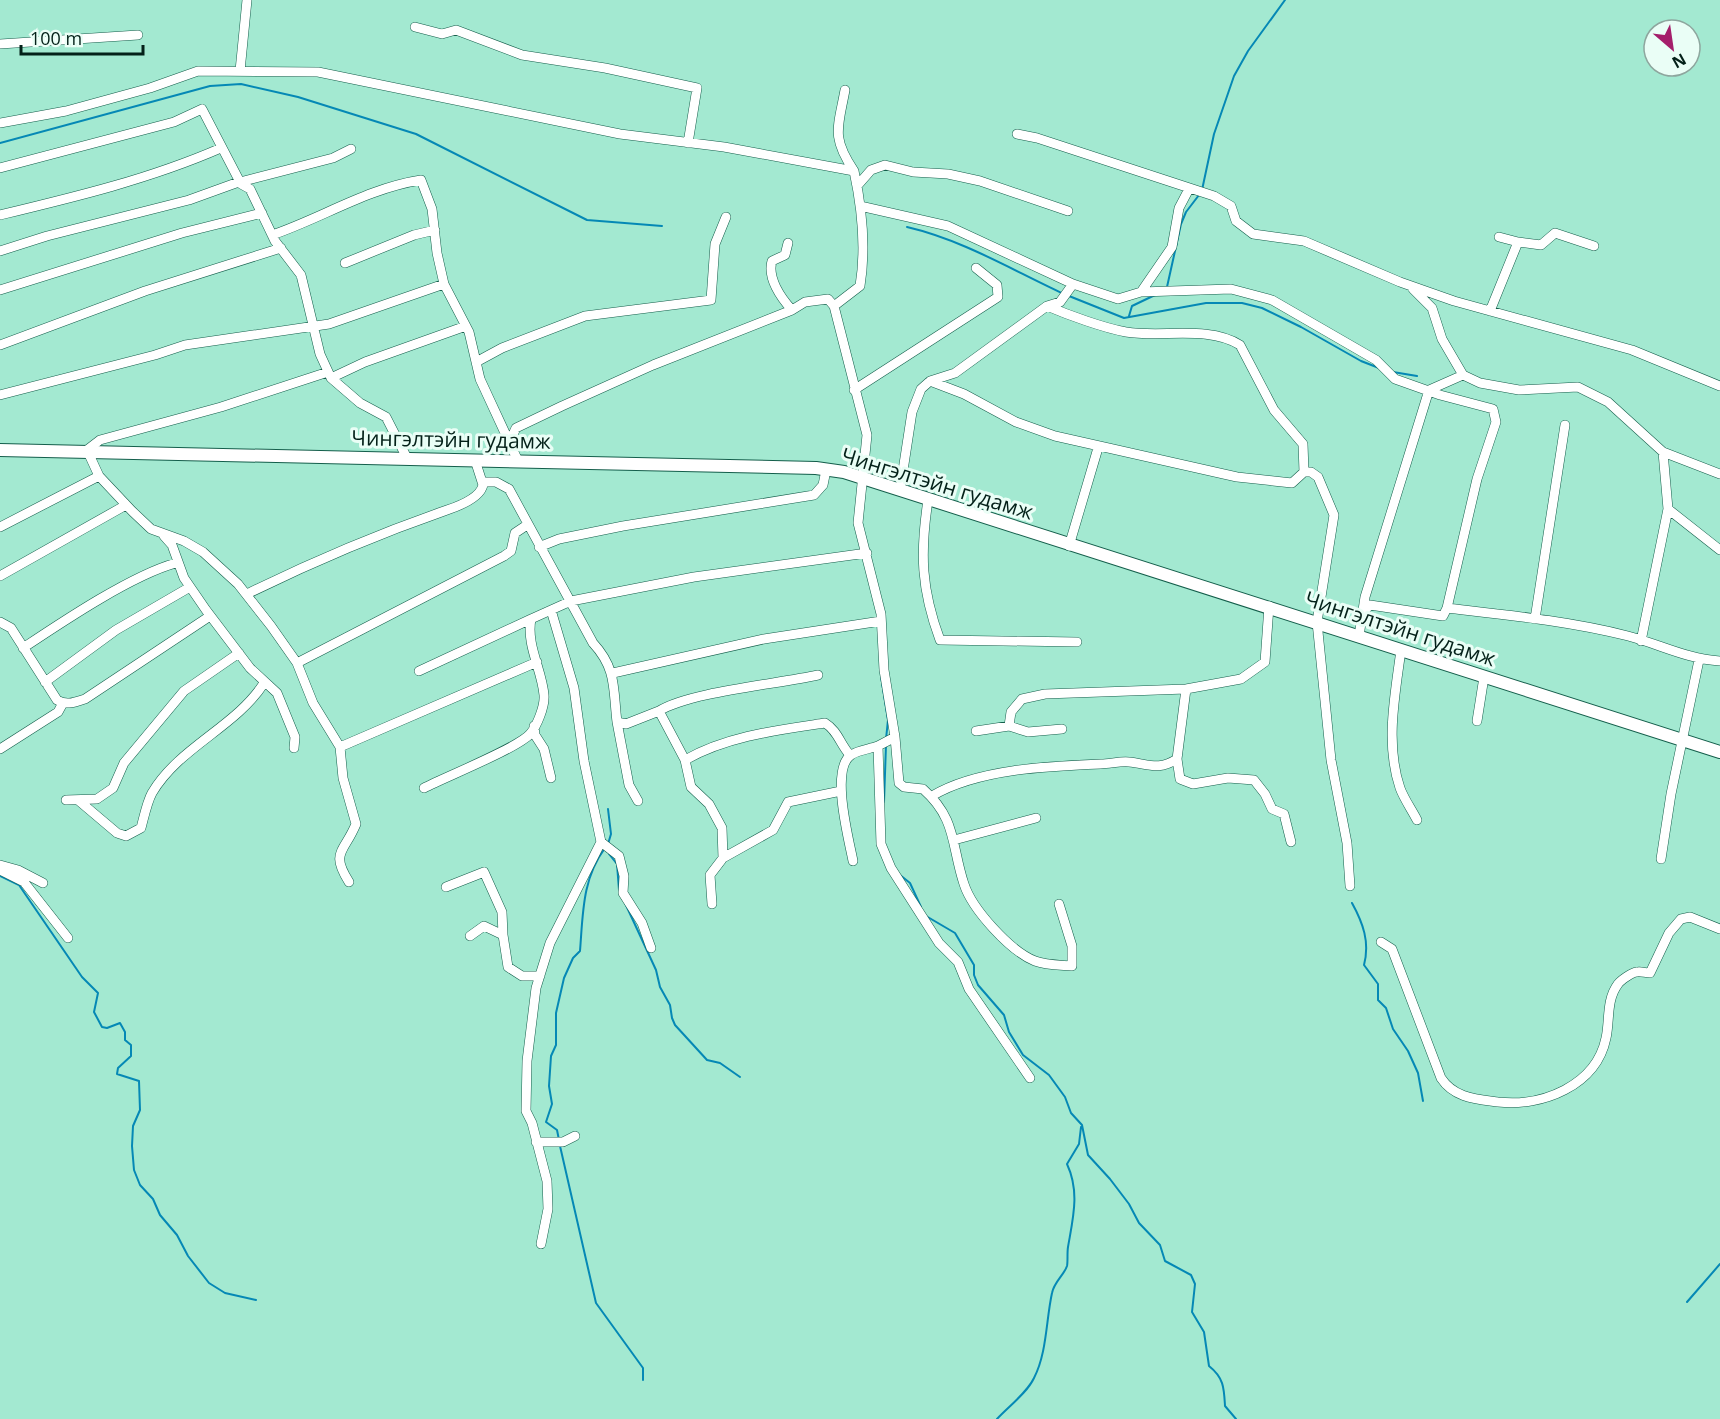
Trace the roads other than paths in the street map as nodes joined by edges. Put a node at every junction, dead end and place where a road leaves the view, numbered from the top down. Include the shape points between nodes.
1 (247, 0) edge
2 (415, 27) dead end
3 (138, 35) dead end
4 (0, 44) edge
5 (240, 71) junction
6 (845, 90) dead end
7 (0, 123) edge
8 (1017, 134) dead end
9 (688, 143) junction
10 (221, 148) junction
11 (351, 149) dead end
12 (0, 168) edge
13 (854, 171) junction
14 (240, 184) junction
15 (857, 186) junction
16 (1189, 189) junction
17 (860, 206) junction
18 (1068, 211) dead end
19 (262, 213) junction
20 (0, 215) edge
21 (726, 217) dead end
22 (435, 230) junction
23 (272, 235) junction
24 (1500, 237) dead end
25 (1518, 242) junction
26 (788, 243) dead end
27 (1594, 246) dead end
28 (281, 248) junction
29 (0, 251) edge
30 (345, 262) dead end
31 (976, 268) dead end
32 (444, 284) junction
33 (1073, 284) junction
34 (1410, 286) junction
35 (0, 290) edge
36 (1141, 292) junction
37 (834, 306) junction
38 (1047, 306) junction
39 (792, 310) junction
40 (1490, 310) junction
41 (466, 327) junction
42 (313, 328) junction
43 (0, 345) edge
44 (478, 361) junction
45 (329, 375) junction
46 (1463, 375) junction
47 (930, 381) junction
48 (1720, 386) edge
49 (854, 390) junction
50 (1429, 390) junction
51 (0, 395) edge
52 (1565, 425) dead end
53 (510, 441) junction
54 (1098, 448) junction
55 (0, 450) edge
56 (87, 450) junction
57 (1663, 452) junction
58 (407, 458) junction
59 (475, 460) junction
60 (518, 461) junction
61 (826, 470) junction
62 (1304, 472) junction
63 (1720, 474) edge
64 (99, 476) junction
65 (863, 478) junction
66 (482, 482) junction
67 (900, 490) junction
68 (928, 500) junction
69 (126, 505) junction
70 (1668, 509) junction
71 (527, 525) junction
72 (0, 527) edge
73 (164, 536) junction
74 (1069, 546) junction
75 (539, 547) junction
76 (1720, 550) edge
77 (867, 553) junction
78 (176, 563) junction
79 (0, 576) edge
80 (189, 586) junction
81 (247, 594) junction
82 (571, 601) junction
83 (1269, 606) junction
84 (1447, 608) junction
85 (551, 610) junction
86 (1362, 613) junction
87 (210, 616) junction
88 (531, 619) junction
89 (1535, 619) junction
90 (881, 621) junction
91 (0, 622) edge
92 (1317, 622) junction
93 (1359, 636) junction
94 (1641, 640) junction
95 (1077, 642) dead end
96 (23, 648) junction
97 (1401, 650) junction
98 (239, 653) junction
99 (1699, 660) junction
100 (1720, 661) edge
101 (537, 662) junction
102 (297, 663) junction
103 (419, 671) dead end
104 (613, 673) junction
105 (818, 675) dead end
106 (1484, 678) junction
107 (45, 682) junction
108 (264, 684) junction
109 (1186, 689) junction
110 (63, 703) junction
111 (659, 711) junction
112 (1477, 721) dead end
113 (617, 722) junction
114 (534, 726) junction
115 (1009, 726) junction
116 (1062, 729) dead end
117 (976, 731) dead end
118 (895, 737) junction
119 (1683, 740) junction
120 (878, 746) junction
121 (340, 747) junction
122 (294, 748) dead end
123 (0, 749) edge
124 (1720, 752) edge
125 (850, 755) junction
126 (1177, 759) junction
127 (685, 760) junction
128 (551, 778) dead end
129 (424, 788) dead end
130 (841, 791) junction
131 (932, 796) junction
132 (66, 800) dead end
133 (78, 800) junction
134 (638, 801) dead end
135 (1036, 818) dead end
136 (1417, 820) dead end
137 (954, 840) junction
138 (601, 842) junction
139 (1291, 842) dead end
140 (723, 858) junction
141 (1661, 859) dead end
142 (853, 861) dead end
143 (0, 865) edge
144 (0, 870) edge
145 (349, 882) dead end
146 (43, 883) dead end
147 (446, 886) dead end
148 (1350, 886) dead end
149 (712, 904) dead end
150 (1059, 904) dead end
151 (1720, 929) edge
152 (503, 935) junction
153 (470, 936) dead end
154 (68, 938) dead end
155 (1381, 942) dead end
156 (651, 948) dead end
157 (540, 976) junction
158 (1030, 1078) dead end
159 (575, 1136) dead end
160 (536, 1142) junction
161 (541, 1244) dead end

1 - 5 street
2 - 9 street via 442,34 456,30 522,55 696,88
3 - 4 street
5 - 7 street via 198,71 66,111
5 - 9 street via 318,72 620,134
6 - 13 street via 837,132 840,151
8 - 16 street
9 - 13 street
10 - 12 street via 201,110 174,122
10 - 14 street
10 - 20 street via 104,190
11 - 14 street via 333,158
13 - 15 street
14 - 19 street via 250,189
14 - 29 street
15 - 17 street
15 - 18 street via 871,170 885,165 980,181
16 - 34 street via 1231,206 1236,221 1253,234 1304,241
16 - 36 street via 1179,208 1172,247
17 - 33 street via 948,226
17 - 37 street via 860,286
19 - 23 street
19 - 35 street via 182,233
21 - 44 street via 716,244 711,300 585,316
22 - 23 street via 421,180 371,194
22 - 30 street
22 - 32 street
23 - 28 street
24 - 25 street
25 - 27 street via 1541,245 1555,233
25 - 40 street
26 - 39 street via 784,255 772,261 770,268 783,301
28 - 42 street via 301,275
28 - 43 street via 145,291
31 - 49 street via 997,285 998,297
32 - 41 street
32 - 42 street
33 - 36 street via 1118,298
33 - 38 street via 1060,302
34 - 40 street
34 - 46 street via 1432,308 1442,339
36 - 50 street via 1230,289 1272,300 1376,360 1395,379
37 - 39 street via 828,299 805,302
37 - 49 street
38 - 47 street via 955,373
38 - 62 street via 1126,332 1203,336 1240,345 1274,410 1303,444
39 - 53 street via 653,365 543,415 516,428
40 - 48 street via 1632,350
41 - 44 street
41 - 45 street
42 - 45 street
42 - 51 street via 185,345
44 - 53 street via 480,379
45 - 56 street via 100,440
45 - 58 street via 360,403 386,417
46 - 50 street
46 - 57 street via 1480,383 1519,390 1578,387 1608,402
47 - 54 street via 1017,422
47 - 67 street via 921,389 912,412
49 - 65 street via 867,435
50 - 84 street via 1493,409 1496,422 1477,479
50 - 86 street
52 - 89 street
53 - 60 street
54 - 62 street via 1237,477 1292,483
54 - 74 street
55 - 56 main road, Чингэлтэйн гудамж
56 - 58 main road, Чингэлтэйн гудамж
56 - 64 street
57 - 63 street
57 - 70 street
58 - 59 main road, Чингэлтэйн гудамж
59 - 60 main road, Чингэлтэйн гудамж
59 - 66 street
60 - 61 main road, Чингэлтэйн гудамж
61 - 65 main road, Чингэлтэйн гудамж
61 - 75 street via 823,484 814,495 623,526
62 - 92 street via 1318,477 1334,515
64 - 69 street
64 - 72 street
65 - 67 main road, Чингэлтэйн гудамж
65 - 77 street via 858,523
66 - 71 street via 505,486
66 - 81 street via 482,492 451,508 377,535
67 - 68 main road, Чингэлтэйн гудамж
68 - 74 main road, Чингэлтэйн гудамж
68 - 95 street via 922,543 923,572 940,640
69 - 73 street
69 - 79 street
70 - 76 street
70 - 94 street
71 - 75 street
71 - 102 street via 515,533 511,551 504,556
73 - 78 street via 172,545
73 - 81 street via 203,552
74 - 83 main road, Чингэлтэйн гудамж
75 - 82 street
77 - 82 street via 694,577
77 - 90 street
78 - 80 street
78 - 96 street via 107,596
80 - 87 street
80 - 107 street via 116,630
81 - 102 street
82 - 85 street
82 - 104 street
83 - 92 main road, Чингэлтэйн гудамж
83 - 109 street via 1265,662 1241,679
84 - 86 street via 1443,616 1370,605
84 - 89 street
85 - 88 street
85 - 138 street via 574,688
86 - 93 street
87 - 98 street
87 - 110 street via 85,699
88 - 101 street via 528,632
88 - 103 street
89 - 94 street
90 - 104 street via 764,639
90 - 118 street
91 - 96 street via 11,628
92 - 93 main road, Чингэлтэйн гудамж
92 - 148 street via 1331,760 1347,843
93 - 97 main road, Чингэлтэйн гудамж
94 - 99 street
96 - 107 street
97 - 106 main road, Чингэлтэйн гудамж
97 - 136 street via 1393,758 1401,789
98 - 108 street
98 - 133 street via 184,692 124,763 113,788 97,799
99 - 100 street
99 - 119 street
101 - 114 street via 544,694
101 - 121 street
102 - 121 street via 313,703
104 - 113 street
105 - 111 street via 713,695
106 - 112 street
106 - 119 main road, Чингэлтэйн гудамж
107 - 110 street
108 - 122 street via 277,693 295,737
108 - 133 street via 254,698 192,748 154,790 141,828 126,836 117,832
109 - 115 street via 1022,699 1011,712
109 - 126 street
110 - 123 street via 58,712
111 - 113 street via 626,724
111 - 127 street
113 - 134 street via 629,786
114 - 128 street
114 - 129 street via 530,734 511,747
115 - 116 street via 1028,732
115 - 117 street
118 - 120 street
118 - 131 street via 899,783 923,789
119 - 124 main road, Чингэлтэйн гудамж
119 - 141 street
120 - 125 street
120 - 158 street via 881,844 891,868 939,943 958,962 969,989
121 - 145 street via 343,778 356,824 339,856 338,865
125 - 127 street via 836,730 825,723 762,733 704,749
125 - 130 street via 844,765
126 - 131 street via 1166,766 1129,762 1063,765 988,777 947,787
126 - 139 street via 1180,778 1192,784 1228,778 1254,780 1272,809 1284,814
127 - 140 street via 691,787 709,804 722,828
130 - 140 street via 788,802 773,831
130 - 142 street
131 - 137 street via 946,814
132 - 133 street
135 - 137 street
137 - 150 street via 964,885 1003,939 1035,961 1072,966 1072,946
138 - 156 street via 619,856 623,893 642,923
138 - 157 street via 550,943
140 - 149 street via 710,875
143 - 146 street
144 - 154 street via 24,882
147 - 152 street via 484,872 502,912
151 - 155 street via 1690,918 1681,919 1669,933 1650,973 1637,971 1618,983 1607,1017 1603,1050 1587,1073 1570,1089 1556,1095 1512,1103 1474,1099 1448,1089 1392,949
152 - 153 street via 484,926
152 - 157 street via 508,967 522,976
157 - 160 street via 527,1061 526,1111
159 - 160 street via 563,1142
160 - 161 street via 547,1181 548,1209

